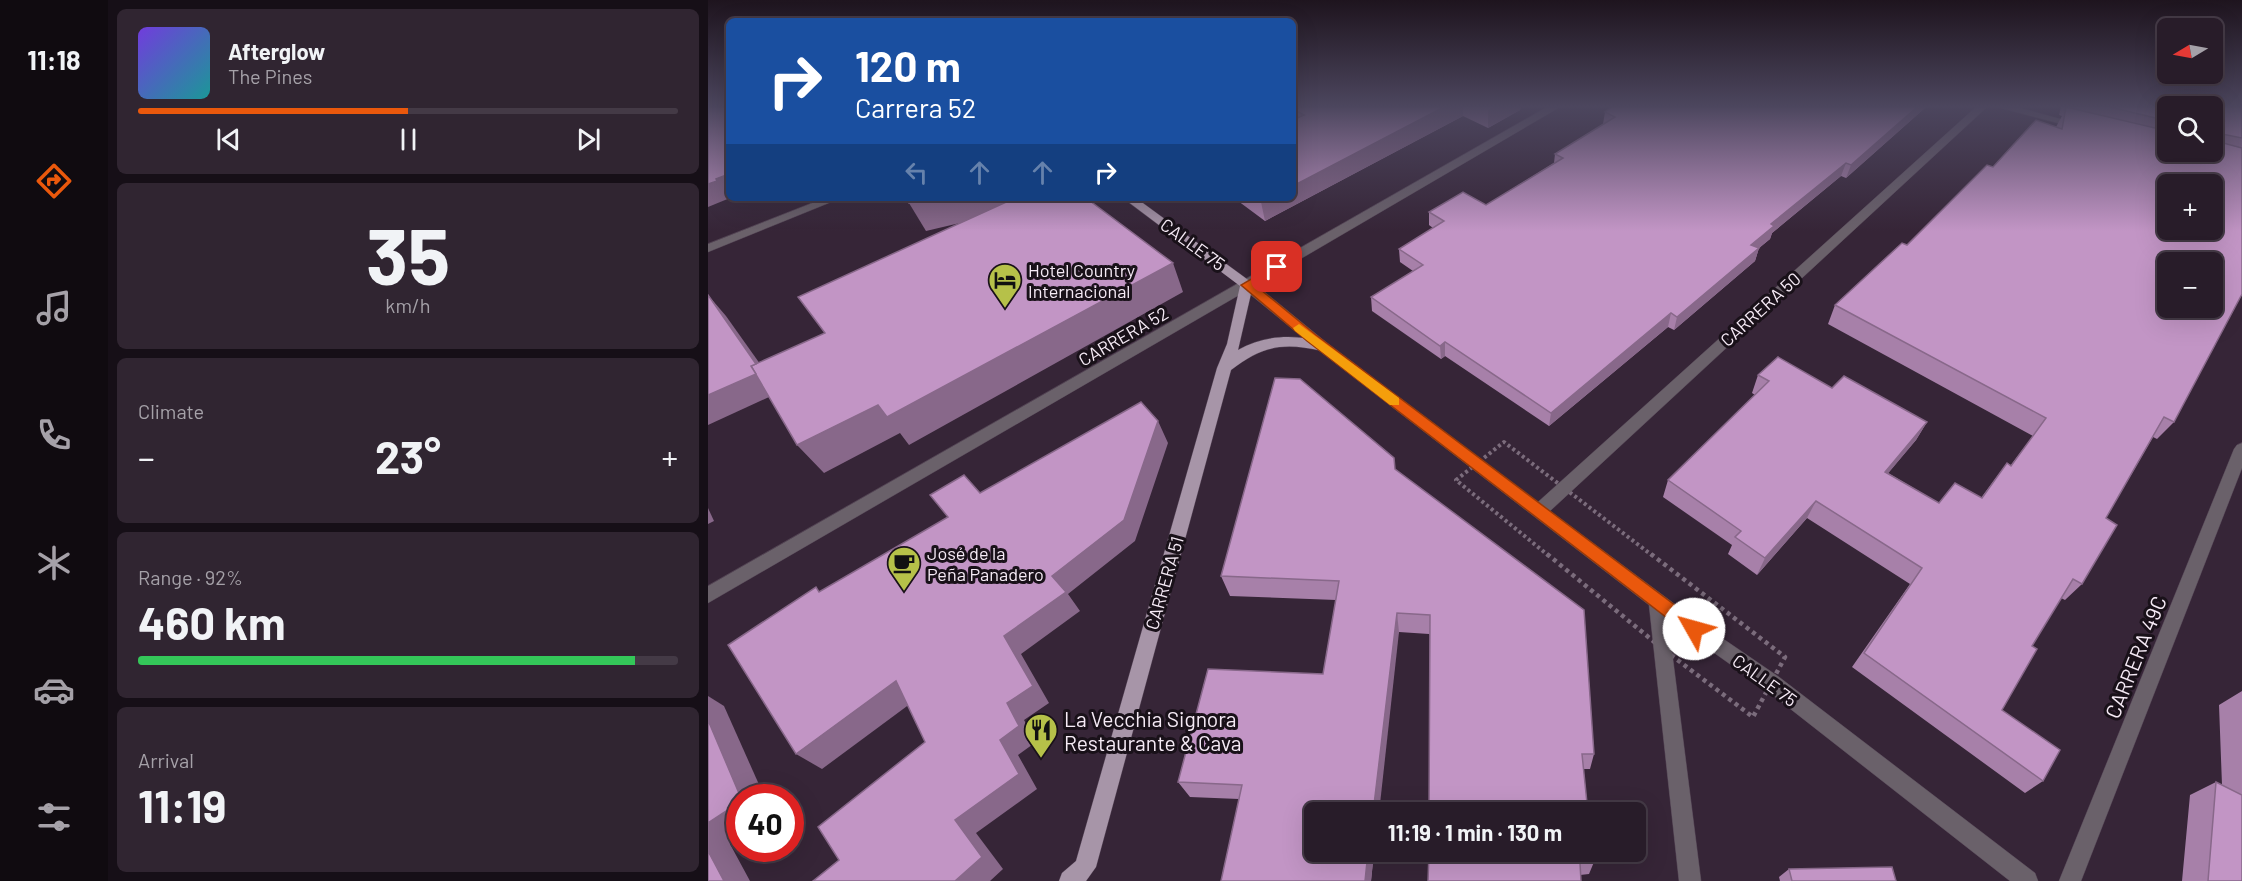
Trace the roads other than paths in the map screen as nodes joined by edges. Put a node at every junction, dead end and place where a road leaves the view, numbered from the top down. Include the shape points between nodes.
1 (1485, 148) edge
2 (1938, 148) edge
3 (828, 201) edge
4 (1133, 201) edge
5 (708, 248) edge
6 (1247, 285) junction
7 (1322, 346) junction
8 (1224, 368) junction
9 (2242, 449) edge
10 (1539, 511) junction
11 (708, 595) edge
12 (1657, 600) junction
13 (1078, 876) edge
14 (1690, 881) edge
15 (2027, 881) edge
16 (2070, 881) edge

1 - 6 street, CARRERA 52
2 - 10 street, CARRERA 50
3 - 5 street
4 - 6 main road, CALLE 75
6 - 7 street, CALLE 75
6 - 8 main road, CARRERA 51 via 1234,344
6 - 11 street, CARRERA 52
7 - 8 main road via 1280,340 1258,344
7 - 10 street, CALLE 75
8 - 13 main road, CARRERA 51
9 - 16 street, CARRERA 49C
10 - 12 street, CALLE 75
12 - 14 street
12 - 15 street, CALLE 75 via 1772,683

